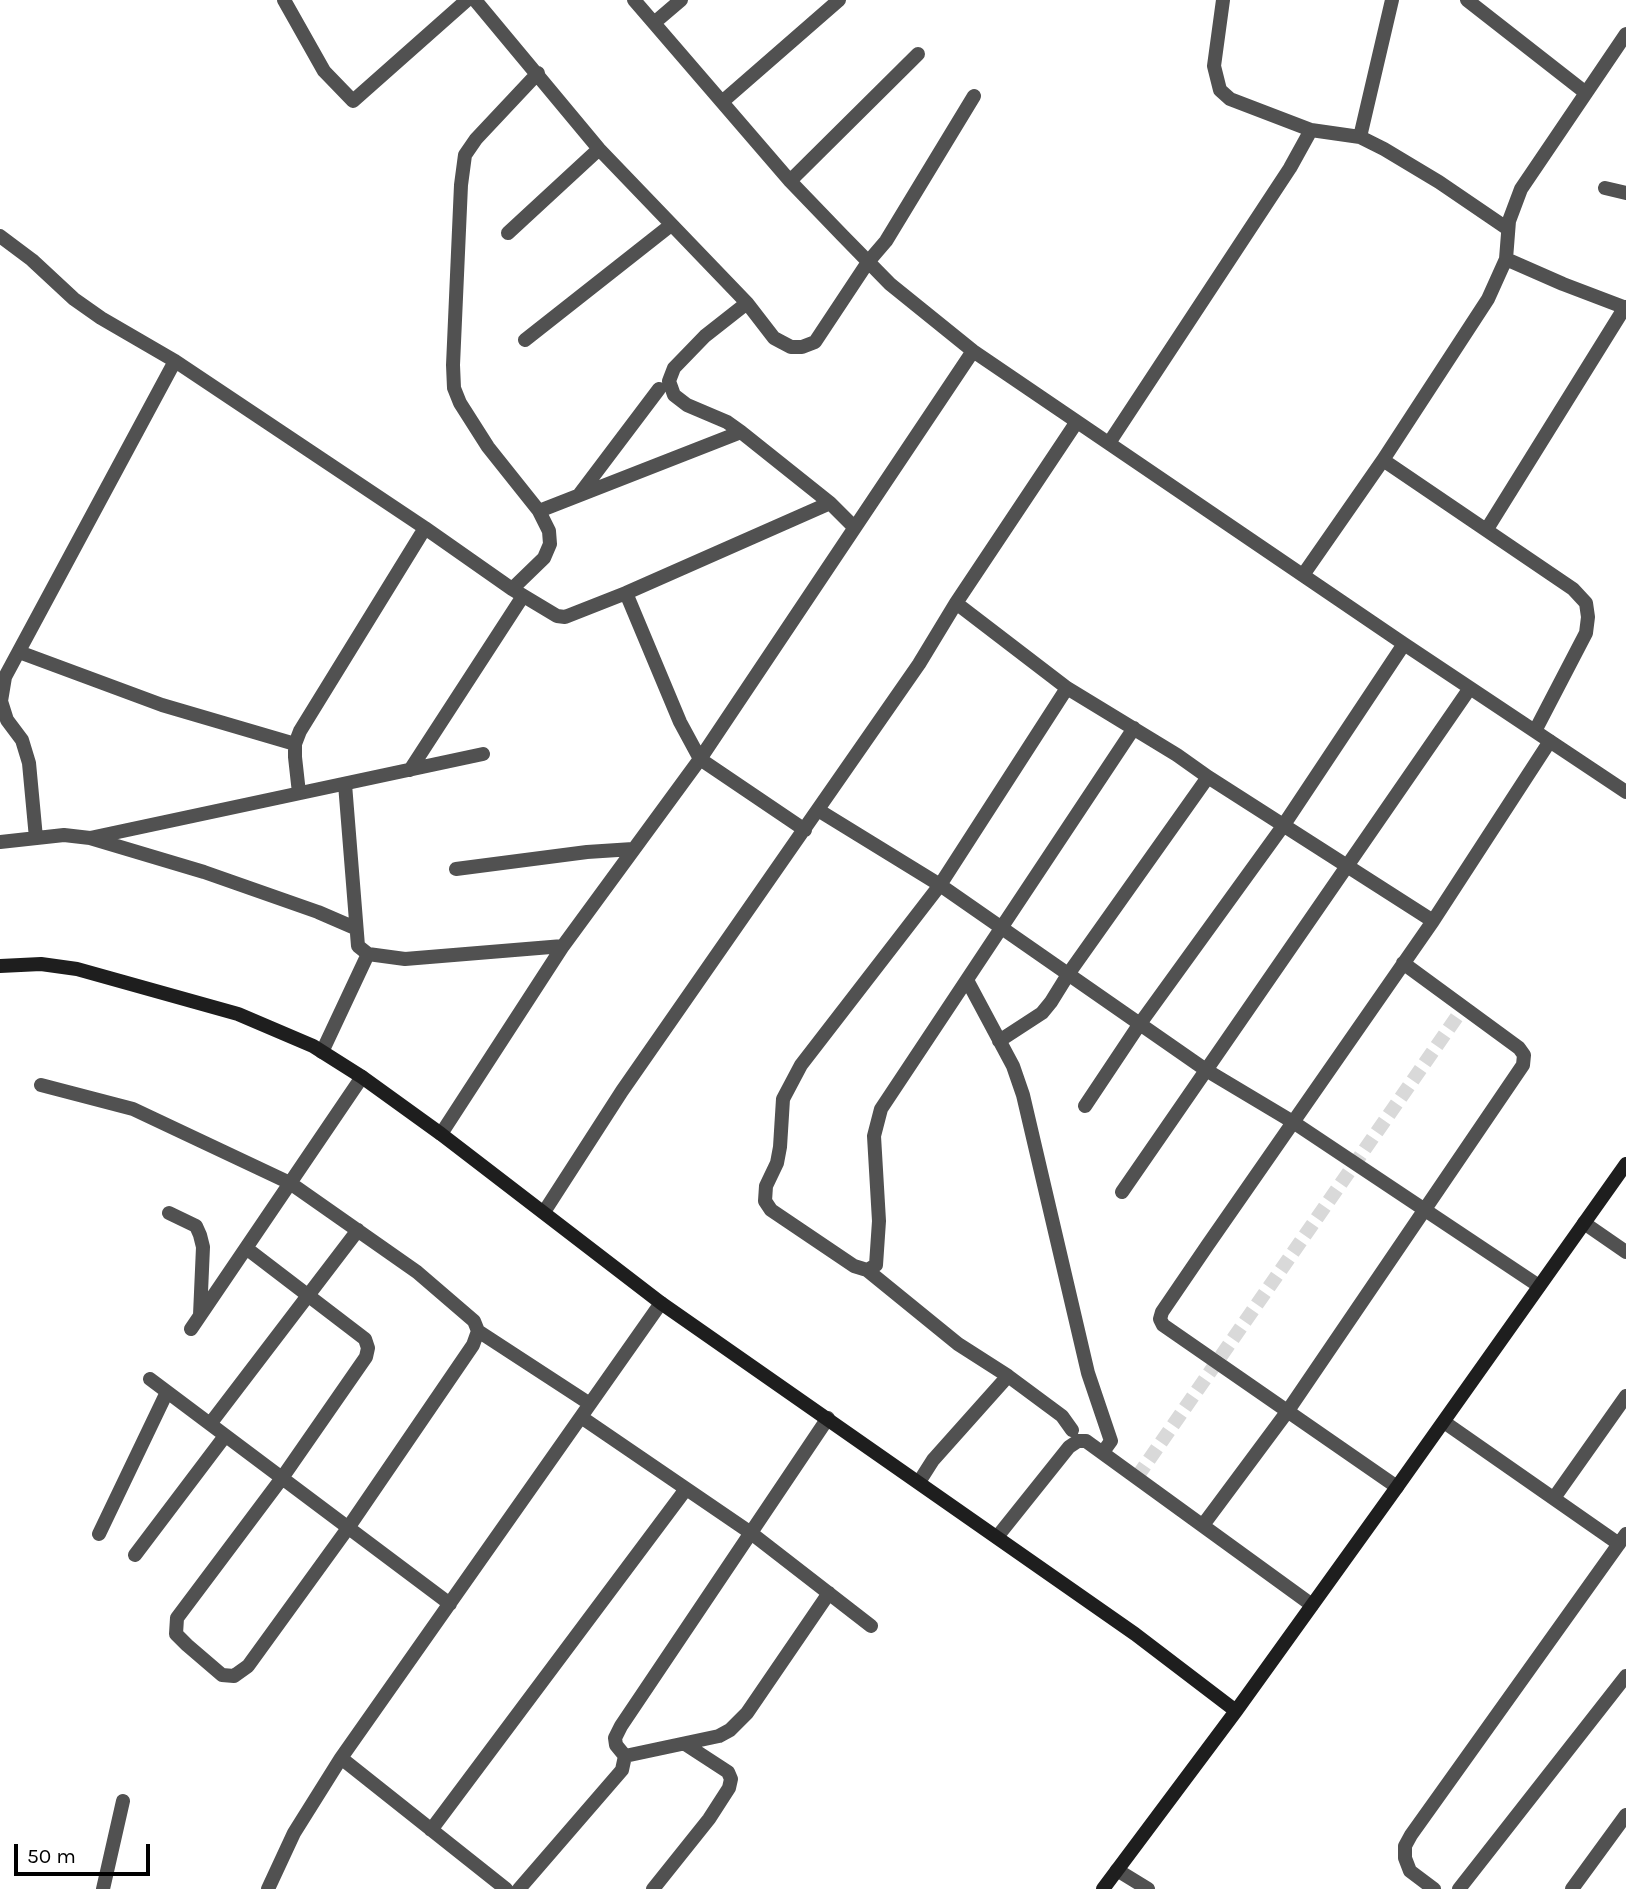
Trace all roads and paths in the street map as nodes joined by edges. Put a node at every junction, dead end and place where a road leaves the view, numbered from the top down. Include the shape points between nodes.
1 (284, 0) edge
2 (467, 0) edge
3 (475, 0) edge
4 (634, 0) edge
5 (681, 0) edge
6 (839, 0) edge
7 (1223, 0) edge
8 (1392, 0) edge
9 (1467, 0) edge
10 (654, 23) junction
11 (1626, 34) edge
12 (918, 54) dead end
13 (538, 74) junction
14 (1586, 93) junction
15 (974, 96) dead end
16 (722, 102) junction
17 (1311, 130) junction
18 (1360, 137) junction
19 (599, 149) junction
20 (790, 181) junction
21 (1605, 188) dead end
22 (1626, 194) edge
23 (671, 225) junction
24 (1508, 229) junction
25 (508, 233) dead end
26 (0, 236) edge
27 (1506, 259) junction
28 (867, 262) junction
29 (747, 303) junction
30 (1625, 307) edge
31 (524, 340) dead end
32 (973, 352) junction
33 (175, 360) junction
34 (659, 389) dead end
35 (1076, 423) junction
36 (741, 432) junction
37 (1109, 443) junction
38 (1383, 460) junction
39 (579, 496) junction
40 (831, 503) junction
41 (539, 511) junction
42 (855, 527) junction
43 (425, 528) junction
44 (1487, 529) junction
45 (1303, 575) junction
46 (518, 593) junction
47 (626, 593) junction
48 (956, 603) junction
49 (1404, 644) junction
50 (19, 652) junction
51 (1067, 688) junction
52 (1470, 688) junction
53 (1134, 728) junction
54 (1535, 732) junction
55 (1550, 741) junction
56 (295, 744) junction
57 (483, 754) dead end
58 (700, 759) junction
59 (410, 769) junction
60 (1208, 777) junction
61 (345, 784) junction
62 (1626, 792) edge
63 (299, 793) junction
64 (818, 810) junction
65 (1283, 825) junction
66 (805, 830) junction
67 (36, 838) junction
68 (90, 838) junction
69 (0, 842) edge
70 (634, 849) junction
71 (1347, 866) junction
72 (456, 869) dead end
73 (940, 885) junction
74 (1433, 921) junction
75 (1002, 927) junction
76 (355, 928) junction
77 (563, 946) junction
78 (368, 954) junction
79 (1403, 964) junction
80 (0, 965) edge
81 (1069, 973) junction
82 (967, 979) junction
83 (1139, 1025) junction
84 (999, 1041) junction
85 (322, 1052) junction
86 (1206, 1070) junction
87 (362, 1077) junction
88 (41, 1085) dead end
89 (1085, 1106) dead end
90 (1293, 1122) junction
91 (441, 1134) junction
92 (1626, 1164) edge
93 (290, 1183) junction
94 (1122, 1192) dead end
95 (1425, 1210) junction
96 (544, 1212) junction
97 (169, 1213) dead end
98 (1584, 1223) junction
99 (358, 1230) junction
100 (246, 1248) junction
101 (1626, 1252) edge
102 (867, 1270) junction
103 (1539, 1286) junction
104 (307, 1294) junction
105 (661, 1303) junction
106 (200, 1316) junction
107 (191, 1329) dead end
108 (478, 1331) junction
109 (1008, 1376) junction
110 (150, 1379) dead end
111 (167, 1392) junction
112 (1626, 1396) edge
113 (590, 1404) junction
114 (1287, 1412) junction
115 (581, 1417) junction
116 (828, 1418) junction
117 (1444, 1422) junction
118 (210, 1424) junction
119 (1072, 1430) dead end
120 (225, 1436) junction
121 (1103, 1452) junction
122 (282, 1478) junction
123 (919, 1482) junction
124 (1397, 1487) junction
125 (686, 1489) junction
126 (1554, 1498) junction
127 (1203, 1525) junction
128 (348, 1528) junction
129 (751, 1533) junction
130 (100, 1534) dead end
131 (997, 1537) junction
132 (1622, 1539) edge
133 (135, 1555) dead end
134 (829, 1593) junction
135 (450, 1604) junction
136 (1312, 1605) junction
137 (871, 1626) dead end
138 (1626, 1676) edge
139 (1236, 1711) junction
140 (685, 1744) junction
141 (625, 1756) junction
142 (341, 1758) junction
143 (124, 1801) dead end
144 (1626, 1815) edge
145 (431, 1830) junction
146 (1116, 1870) junction
147 (1432, 1888) edge
148 (103, 1889) edge
149 (268, 1889) edge
150 (506, 1889) edge
151 (519, 1889) edge
152 (653, 1889) edge
153 (1102, 1889) edge
154 (1148, 1889) edge
155 (1459, 1889) edge
156 (1572, 1889) edge

1 - 2 street via 324,71 353,101
3 - 13 street
4 - 10 street
5 - 10 street
6 - 16 street
7 - 17 street via 1214,66 1220,90 1230,99
8 - 18 street
9 - 14 street
10 - 16 street
11 - 14 street
12 - 20 street
13 - 19 street
13 - 41 street via 465,155 453,365 460,403
14 - 24 street via 1521,189
15 - 28 street via 886,241
16 - 20 street
17 - 18 street
17 - 37 street
18 - 24 street
19 - 23 street
19 - 25 street
20 - 28 street
21 - 22 street
23 - 29 street
23 - 31 street
24 - 27 street
26 - 33 street via 74,299
27 - 30 street
27 - 38 street via 1488,299
28 - 29 street via 815,341 802,347 774,338
28 - 32 street
29 - 36 street via 705,336 674,368 669,381 674,395 687,405
30 - 44 street
32 - 35 street
32 - 42 street
33 - 43 street
33 - 50 street
34 - 39 street
35 - 37 street
35 - 48 street
36 - 39 street
36 - 40 street
37 - 45 street
38 - 44 street
38 - 45 street
39 - 41 street
40 - 42 street
40 - 47 street
41 - 46 street via 550,544
42 - 58 street
43 - 46 street
43 - 56 street
44 - 54 street via 1586,603 1586,633
45 - 49 street
46 - 47 street via 565,617
46 - 59 street
47 - 58 street
48 - 51 street
48 - 64 street
49 - 52 street
49 - 65 street
50 - 56 street via 162,705
50 - 67 street via 5,677 1,701 29,763
51 - 53 street
51 - 73 street
52 - 54 street
52 - 71 street
53 - 60 street
53 - 75 street
54 - 55 street
55 - 62 street
55 - 74 street
56 - 63 street
57 - 59 street
58 - 66 street
58 - 70 street
59 - 61 street
60 - 65 street
60 - 81 street
61 - 63 street
61 - 76 street
63 - 68 street
64 - 66 street
64 - 73 street
65 - 71 street
65 - 83 street
66 - 96 street via 622,1091
67 - 68 street
67 - 69 street
68 - 76 street via 204,872
70 - 72 street
70 - 77 street
71 - 74 street
71 - 86 street
73 - 75 street
73 - 102 street via 801,1065 783,1099 777,1163 766,1186 765,1201 771,1210
74 - 79 street
75 - 81 street
75 - 82 street
76 - 78 street via 358,946
77 - 78 street via 405,959
77 - 91 street
78 - 85 street
79 - 90 street
79 - 95 street via 1524,1055 1523,1065
80 - 85 street via 77,969 238,1014
81 - 83 street
81 - 84 street via 1042,1013
82 - 84 street
82 - 102 street via 881,1109 874,1136 878,1251 876,1265
83 - 86 street
83 - 89 street
84 - 121 street via 1023,1095 1088,1373 1111,1441
85 - 87 street
86 - 90 street
86 - 94 street
87 - 91 street
87 - 93 street
88 - 93 street via 133,1109
90 - 95 street
90 - 114 street via 1160,1319
91 - 96 street
92 - 98 street
93 - 99 street
93 - 100 street
95 - 103 street
95 - 114 street
96 - 105 street
97 - 106 street via 196,1226 200,1235
98 - 101 street
98 - 103 street
99 - 104 street
99 - 108 street via 417,1272 474,1321
100 - 104 street
100 - 106 street
102 - 109 street via 958,1344
103 - 117 street
104 - 118 street
104 - 122 street via 365,1339 368,1348
105 - 113 street
105 - 116 street
106 - 107 street
108 - 113 street
108 - 128 street via 473,1345
109 - 119 street via 1062,1416
109 - 123 street
110 - 111 street
111 - 118 street
111 - 130 street
112 - 126 street
113 - 115 street
114 - 124 street
114 - 127 street
115 - 125 street
115 - 135 street
116 - 123 street
116 - 129 street
117 - 124 street
117 - 126 street
118 - 120 street
120 - 122 street
120 - 133 street
121 - 127 street
121 - 131 street via 1086,1441 1069,1447
122 - 128 street
122 - 128 street via 177,1618 176,1634 222,1675 233,1676 248,1667
123 - 131 street
124 - 136 street
125 - 129 street
125 - 145 street
126 - 132 street
127 - 136 street
128 - 135 street
129 - 134 street
129 - 141 street via 621,1726 615,1738
131 - 139 street
132 - 147 street via 1405,1846 1410,1871
134 - 137 street
134 - 140 street via 747,1713 719,1736
135 - 142 street
136 - 139 street
138 - 155 street
139 - 146 street
140 - 141 street
140 - 152 street via 728,1772 731,1779 709,1819
141 - 151 street via 622,1770
142 - 145 street
142 - 149 street via 294,1833
143 - 148 street
144 - 156 street
145 - 150 street
146 - 153 street
146 - 154 street

